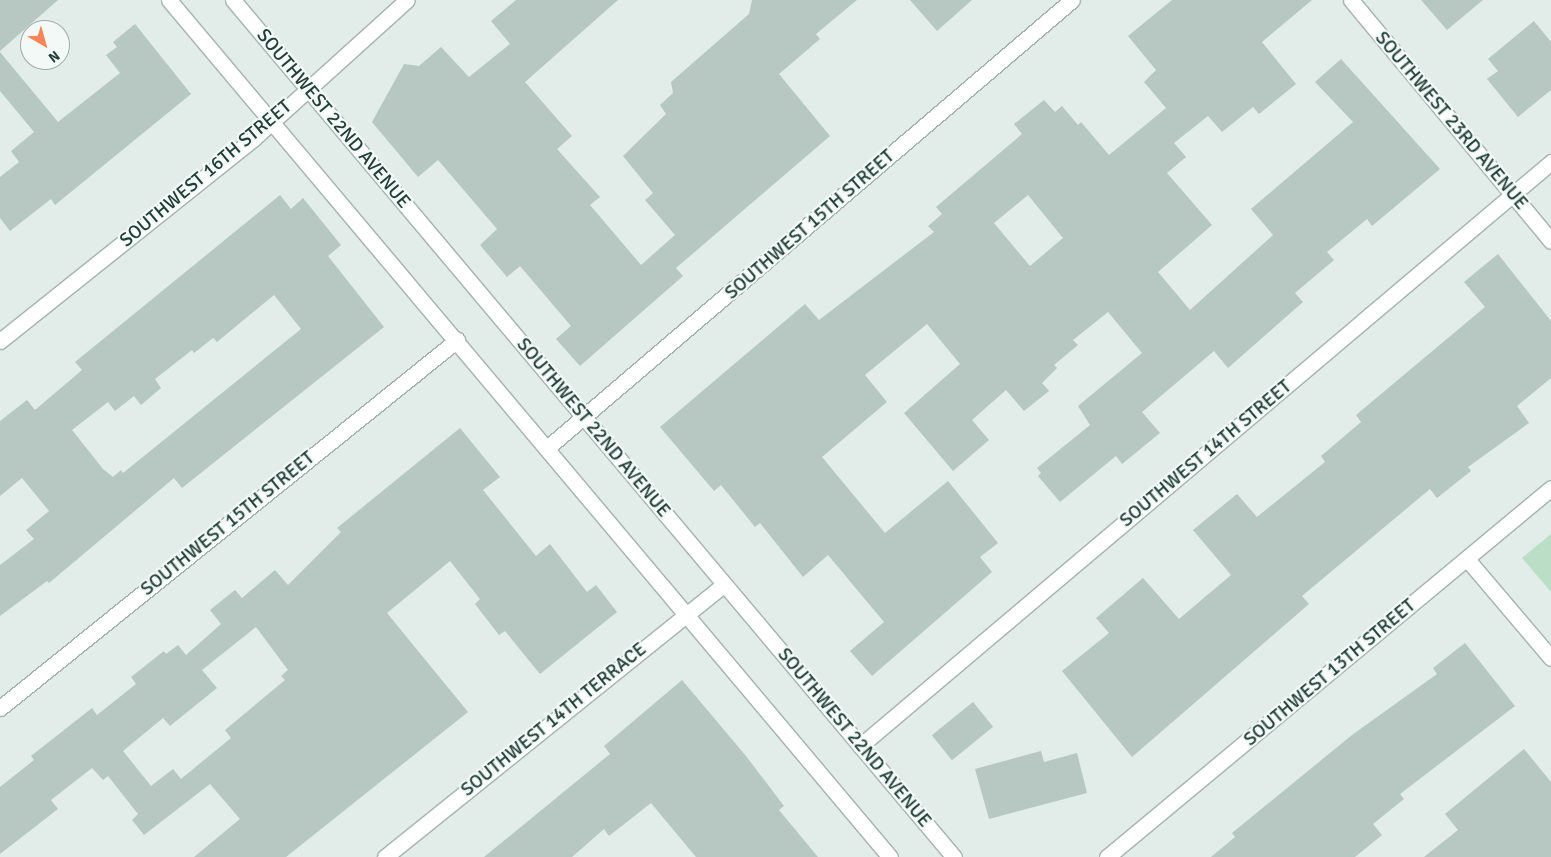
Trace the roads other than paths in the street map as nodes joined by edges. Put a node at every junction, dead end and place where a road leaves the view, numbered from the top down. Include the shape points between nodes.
1 (169, 0) edge
2 (233, 0) edge
3 (406, 0) edge
4 (1072, 0) edge
5 (1351, 0) edge
6 (307, 88) junction
7 (272, 122) junction
8 (1551, 162) edge
9 (1512, 195) junction
10 (1551, 241) edge
11 (457, 340) junction
12 (0, 341) edge
13 (585, 417) junction
14 (547, 448) junction
15 (1551, 488) edge
16 (1467, 559) junction
17 (724, 584) junction
18 (686, 613) junction
19 (1551, 658) edge
20 (0, 708) edge
21 (860, 746) junction
22 (385, 857) edge
23 (890, 857) edge
24 (954, 857) edge
25 (1107, 857) edge

1 - 7 street
2 - 6 street, SOUTHWEST 22ND AVENUE
3 - 6 street, SOUTHWEST 16TH STREET
4 - 13 street, SOUTHWEST 15TH STREET
5 - 9 street, SOUTHWEST 23RD AVENUE
6 - 7 street, SOUTHWEST 16TH STREET
6 - 13 street, SOUTHWEST 22ND AVENUE
7 - 11 street
7 - 12 street, SOUTHWEST 16TH STREET
8 - 9 street, SOUTHWEST 14TH STREET
9 - 10 street, SOUTHWEST 23RD AVENUE
9 - 21 street, SOUTHWEST 14TH STREET
11 - 14 street
11 - 20 street, SOUTHWEST 15TH STREET
13 - 14 street, SOUTHWEST 15TH STREET
13 - 17 street, SOUTHWEST 22ND AVENUE
14 - 18 street
15 - 16 street, SOUTHWEST 13TH STREET
16 - 19 street
16 - 25 street, SOUTHWEST 13TH STREET
17 - 18 street, SOUTHWEST 14TH TERRACE
17 - 21 street, SOUTHWEST 22ND AVENUE
18 - 22 street, SOUTHWEST 14TH TERRACE
18 - 23 street
21 - 24 street, SOUTHWEST 22ND AVENUE

